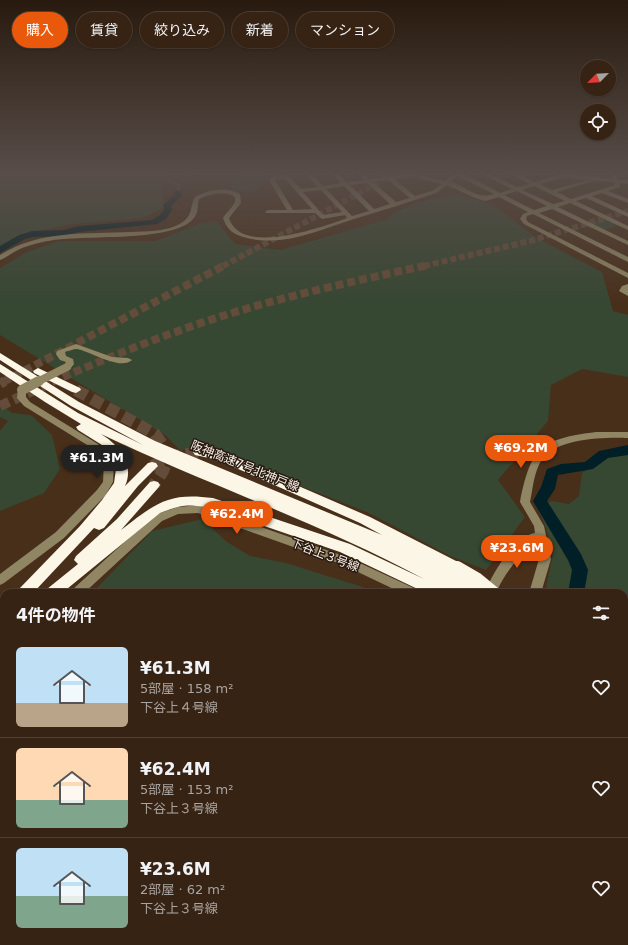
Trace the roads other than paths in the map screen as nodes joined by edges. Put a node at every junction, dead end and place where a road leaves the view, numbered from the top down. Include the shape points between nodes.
1 (192, 216) edge
2 (227, 216) edge
3 (349, 216) edge
4 (360, 216) edge
5 (524, 216) edge
6 (542, 216) edge
7 (573, 216) edge
8 (603, 216) joint
9 (351, 219) junction
10 (586, 222) junction
11 (628, 228) edge
12 (628, 243) edge
13 (628, 248) edge
14 (614, 253) junction
15 (0, 258) edge
16 (596, 259) junction
17 (628, 260) edge
18 (628, 276) edge
19 (628, 286) edge
20 (628, 294) edge
21 (0, 349) edge
22 (0, 356) edge
23 (128, 360) dead end
24 (0, 367) edge
25 (76, 390) tunnel mouth
26 (628, 435) edge
27 (199, 452) tunnel mouth
28 (152, 466) tunnel mouth
29 (154, 485) tunnel mouth
30 (540, 537) junction
31 (0, 580) edge
32 (447, 582) edge
33 (29, 589) edge
34 (30, 589) edge
35 (48, 589) edge
36 (57, 589) edge
37 (80, 589) edge
38 (405, 589) edge
39 (457, 589) edge
40 (471, 589) edge
41 (487, 589) edge
42 (493, 589) edge
43 (536, 589) edge

1 - 15 street via 185,223 173,228 151,232 37,240 16,247
2 - 9 street via 227,224 235,232 252,238 270,239 296,236
3 - 9 street
4 - 9 street
5 - 16 street via 522,217 526,222
6 - 14 street
7 - 10 street
8 - 10 street
8 - 11 street
10 - 12 street
13 - 14 street
14 - 16 street
14 - 17 street
16 - 18 street
19 - 20 street via 623,291
21 - 25 highway
22 - 32 highway, 阪神高速7号北神戸線 via 75,404 151,444 381,540
23 - 31 street, bridge via 111,359 76,346 61,351 63,358 70,361 67,367 22,390 21,398 27,404 95,446 109,463 108,482 101,493 60,535
24 - 32 highway, 阪神高速7号北神戸線 via 44,397 154,455 325,526
24 - 33 highway via 9,377 116,452 121,464 119,484 106,503 69,548
26 - 30 street via 561,442 544,452 532,470 525,502 538,526
27 - 32 highway via 216,455 248,468 365,520
28 - 34 highway via 134,483 81,545
29 - 35 highway via 122,522
30 - 42 street via 531,538 512,556 498,575
30 - 43 street via 545,559
32 - 36 highway via 213,503 193,500 178,501 156,510
32 - 39 highway, 阪神高速7号北神戸線
32 - 40 highway, 阪神高速7号北神戸線
32 - 41 highway, bridge via 476,579
37 - 38 street, 下谷上３号線 via 158,518 182,509 199,509 345,561

